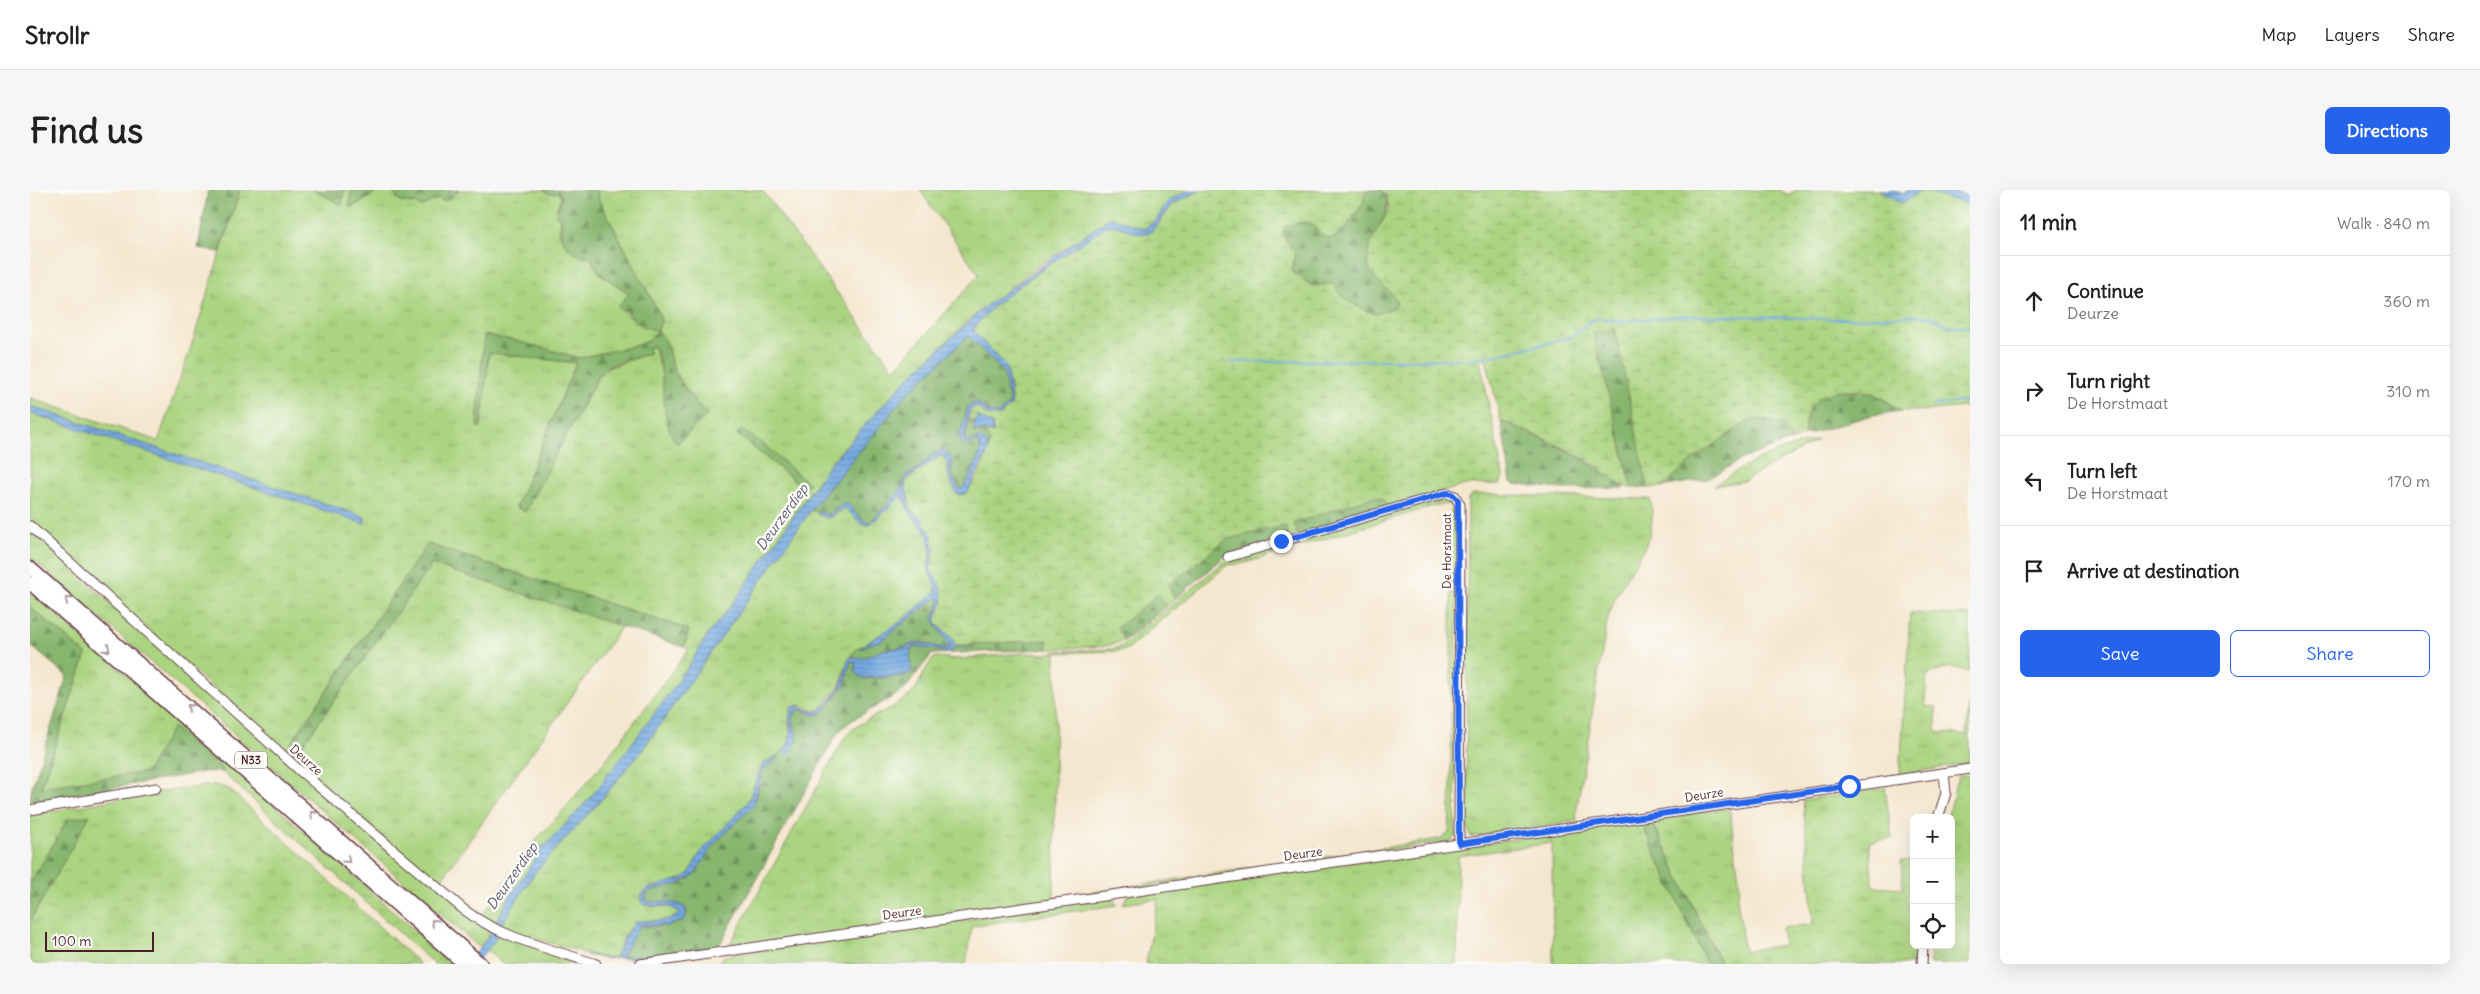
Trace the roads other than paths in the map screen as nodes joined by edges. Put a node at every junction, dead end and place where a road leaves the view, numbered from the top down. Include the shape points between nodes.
1 (30, 526) edge
2 (1228, 557) dead end
3 (30, 568) edge
4 (30, 583) edge
5 (1970, 769) edge
6 (1944, 773) junction
7 (156, 788) dead end
8 (30, 810) edge
9 (1939, 814) edge
10 (1459, 844) junction
11 (1923, 949) edge
12 (465, 960) edge
13 (481, 964) edge
14 (596, 964) edge
15 (640, 964) edge
16 (1922, 964) edge

1 - 14 street, Deurze via 331,798 463,909 501,931
2 - 10 street, De Horstmaat via 1447,493 1455,496 1460,505
12 -> 3 highway, N33
4 -> 12 highway, N33
5 - 6 street, Deurze
6 - 9 street via 1946,793
6 - 10 street, Deurze
7 - 8 street
10 - 15 street, Deurze
11 - 16 street
12 - 13 highway, N33

